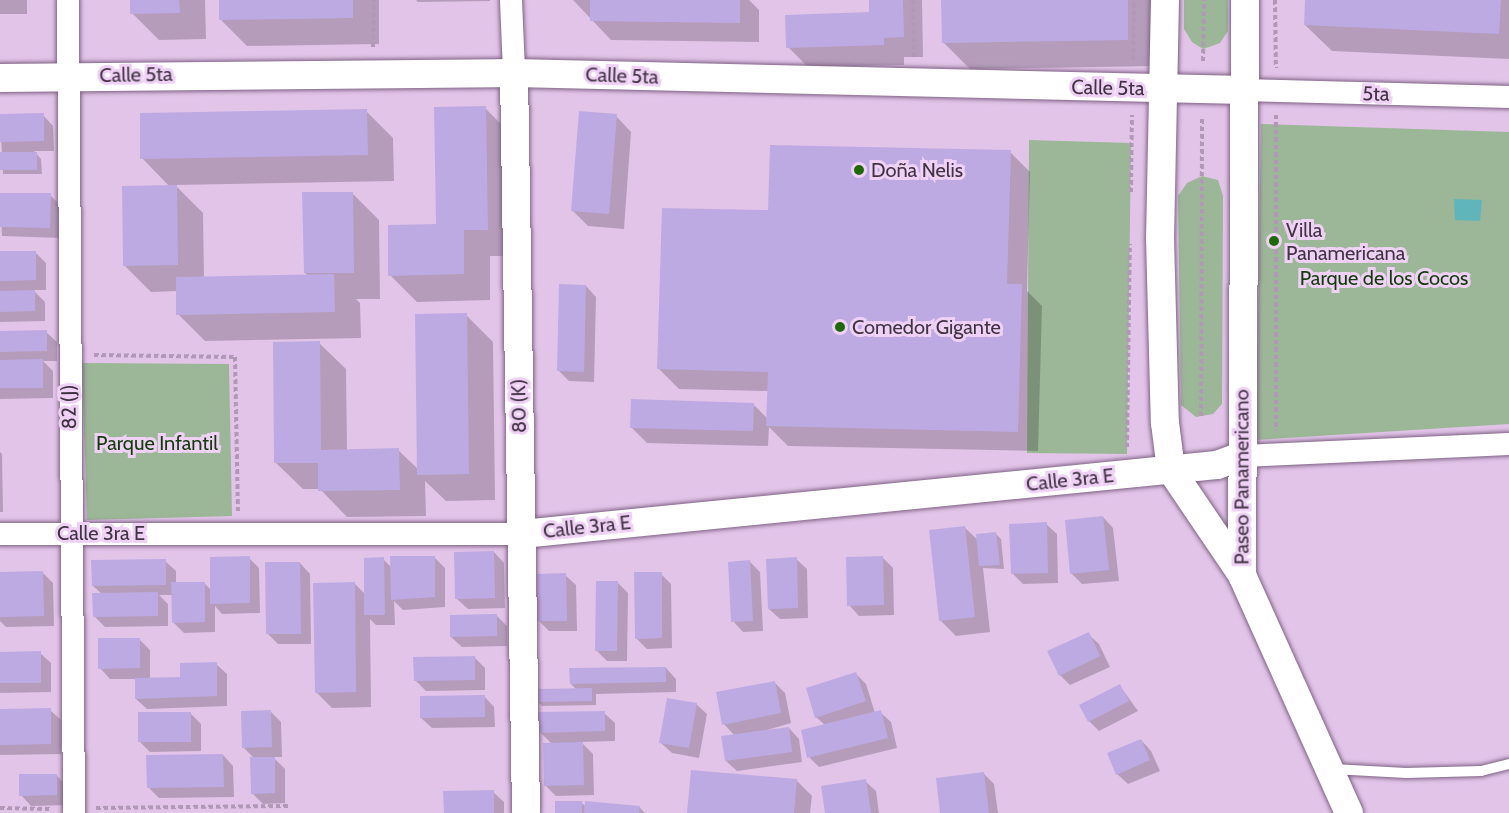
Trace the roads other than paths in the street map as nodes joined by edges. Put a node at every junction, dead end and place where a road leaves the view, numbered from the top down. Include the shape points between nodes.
1 (68, 0) edge
2 (511, 0) edge
3 (1165, 0) edge
4 (1245, 0) edge
5 (514, 73) junction
6 (69, 76) junction
7 (0, 78) edge
8 (1164, 89) junction
9 (1244, 90) junction
10 (1509, 97) edge
11 (1509, 444) edge
12 (1242, 456) junction
13 (1171, 470) junction
14 (71, 533) junction
15 (0, 534) edge
16 (522, 534) junction
17 (1242, 575) junction
18 (1509, 764) edge
19 (1326, 768) junction
20 (74, 811) edge
21 (526, 813) edge
22 (1349, 813) edge

1 - 6 street, 82 (J)
2 - 5 street, 80 (K)
3 - 8 street, Paseo Panamericano
4 - 9 street, Paseo Panamericano
5 - 6 street, Calle 5ta
5 - 8 street, Calle 5ta
5 - 16 street, 80 (K)
6 - 7 street, Calle 5ta
6 - 14 street, 82 (J)
8 - 9 street, Calle 5ta
8 - 13 street, Paseo Panamericano via 1160,238 1165,423
9 - 10 street, 5ta
9 - 12 street, Paseo Panamericano
11 - 12 street
12 - 13 street, Calle 3ra E via 1217,465
12 - 17 street, Paseo Panamericano
13 - 16 street, Calle 3ra E
13 - 17 street, Paseo Panamericano
14 - 15 street, Calle 3ra E
14 - 16 street, Calle 3ra E
14 - 20 street, 82 (J)
16 - 21 street, 80 (K)
17 - 19 street
18 - 19 lane via 1481,771 1407,773
19 - 22 street

